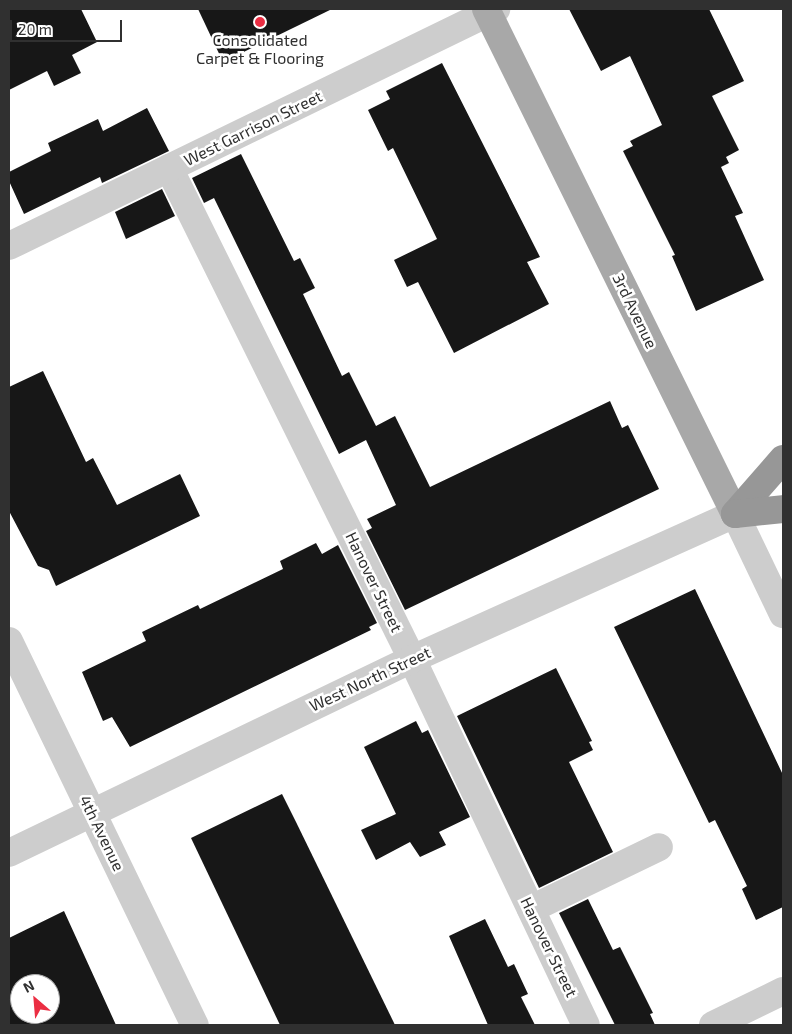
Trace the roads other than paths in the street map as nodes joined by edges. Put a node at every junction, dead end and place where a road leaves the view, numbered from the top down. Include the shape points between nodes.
1 (490, 10) edge
2 (169, 168) junction
3 (9, 246) edge
4 (783, 459) edge
5 (783, 509) edge
6 (735, 514) junction
7 (783, 614) edge
8 (9, 641) edge
9 (412, 658) junction
10 (92, 812) junction
11 (658, 846) dead end
12 (9, 853) edge
13 (531, 909) junction
14 (783, 991) edge
15 (195, 1025) edge
16 (586, 1025) edge
17 (713, 1025) edge

1 - 2 street, West Garrison Street
1 - 6 main road, 3rd Avenue
2 - 3 street, West Garrison Street
2 - 9 street, Hanover Street
4 - 6 highway
5 - 6 highway
6 - 7 street, 3rd Avenue
6 - 9 street, West North Street
8 - 10 street, 4th Avenue
9 - 10 street, West North Street
9 - 13 street, Hanover Street
10 - 12 street, West North Street
10 - 15 street, 4th Avenue
11 - 13 street
13 - 16 street, Hanover Street
14 - 17 street

